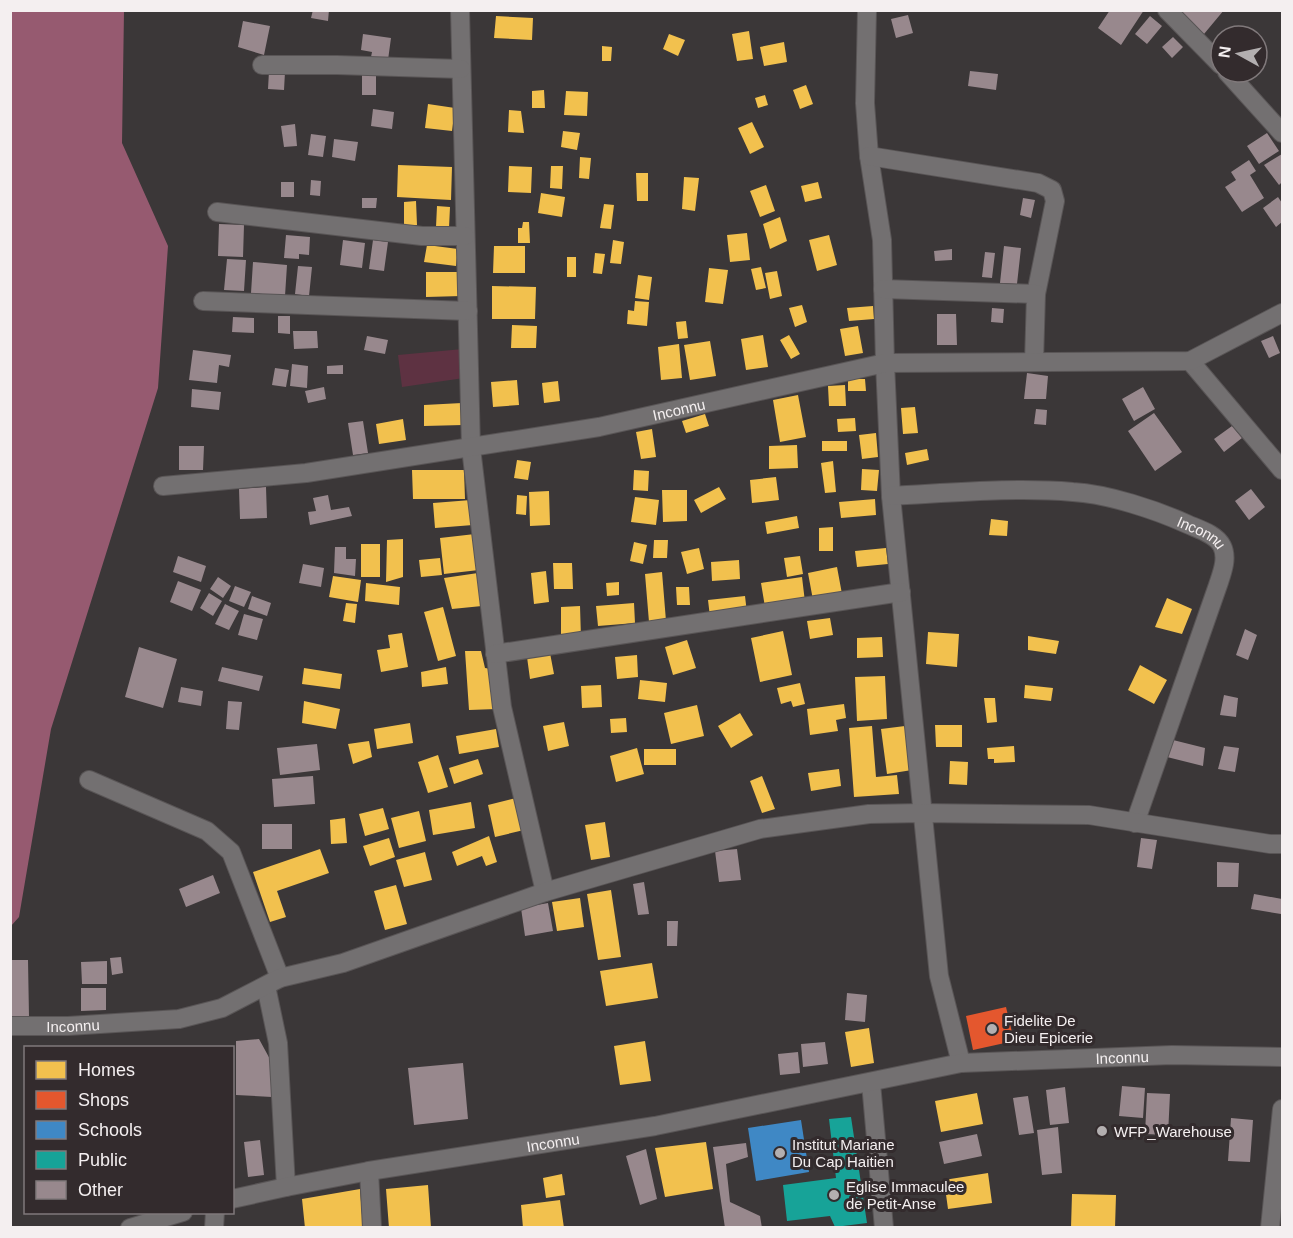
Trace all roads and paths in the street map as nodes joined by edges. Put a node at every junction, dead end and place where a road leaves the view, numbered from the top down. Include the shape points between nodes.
1 (460, 10) edge
2 (867, 10) edge
3 (1167, 10) edge
4 (1209, 53) edge
5 (262, 65) dead end
6 (461, 69) junction
7 (1238, 84) edge
8 (1282, 133) edge
9 (869, 156) junction
10 (217, 212) dead end
11 (465, 236) junction
12 (883, 289) junction
13 (1036, 294) junction
14 (203, 301) dead end
15 (468, 311) junction
16 (1282, 313) edge
17 (1190, 361) junction
18 (1034, 362) junction
19 (885, 363) junction
20 (471, 448) junction
21 (1282, 470) edge
22 (163, 486) dead end
23 (891, 496) junction
24 (901, 592) junction
25 (495, 654) junction
26 (89, 780) dead end
27 (922, 813) junction
28 (1135, 822) junction
29 (1282, 844) edge
30 (545, 892) junction
31 (273, 982) junction
32 (10, 1026) edge
33 (1282, 1057) edge
34 (961, 1063) junction
35 (871, 1083) junction
36 (1282, 1110) edge
37 (369, 1172) junction
38 (286, 1187) junction
39 (234, 1199) edge
40 (176, 1214) edge
41 (130, 1227) edge
42 (372, 1227) edge
43 (884, 1227) edge
44 (1270, 1227) edge

1 - 6 street
2 - 9 street via 865,103
3 - 4 street
5 - 6 street
6 - 11 street
7 - 8 street
9 - 12 street via 882,240
9 - 13 street via 1038,183 1052,190 1055,201
10 - 11 street via 422,236
11 - 15 street
12 - 13 street
12 - 19 street
13 - 18 street
14 - 15 street
15 - 20 street
16 - 17 street, Inconnu
17 - 18 street, Inconnu
17 - 21 street
18 - 19 street, Inconnu
19 - 20 street, Inconnu via 599,427
19 - 23 street
20 - 22 street, Inconnu via 306,473
20 - 25 street
23 - 24 street
23 - 28 street, Inconnu via 1014,490 1074,492 1118,500 1182,522 1222,545 1225,562 1218,585
24 - 25 street
24 - 27 street
25 - 30 street via 502,707
26 - 31 street via 207,831 231,852
27 - 28 street, Inconnu via 1089,815
27 - 30 street, Inconnu via 868,814 760,829
27 - 34 street via 939,976
28 - 29 street, Inconnu
30 - 31 street, Inconnu via 343,963
31 - 32 street, Inconnu via 222,1008 179,1019
31 - 38 street
33 - 34 street, Inconnu via 1172,1055
34 - 35 street, Inconnu
35 - 37 street, Inconnu via 655,1126
35 - 43 street
36 - 44 street
37 - 38 street, Inconnu
37 - 42 street
38 - 39 street, Inconnu
40 - 41 street

